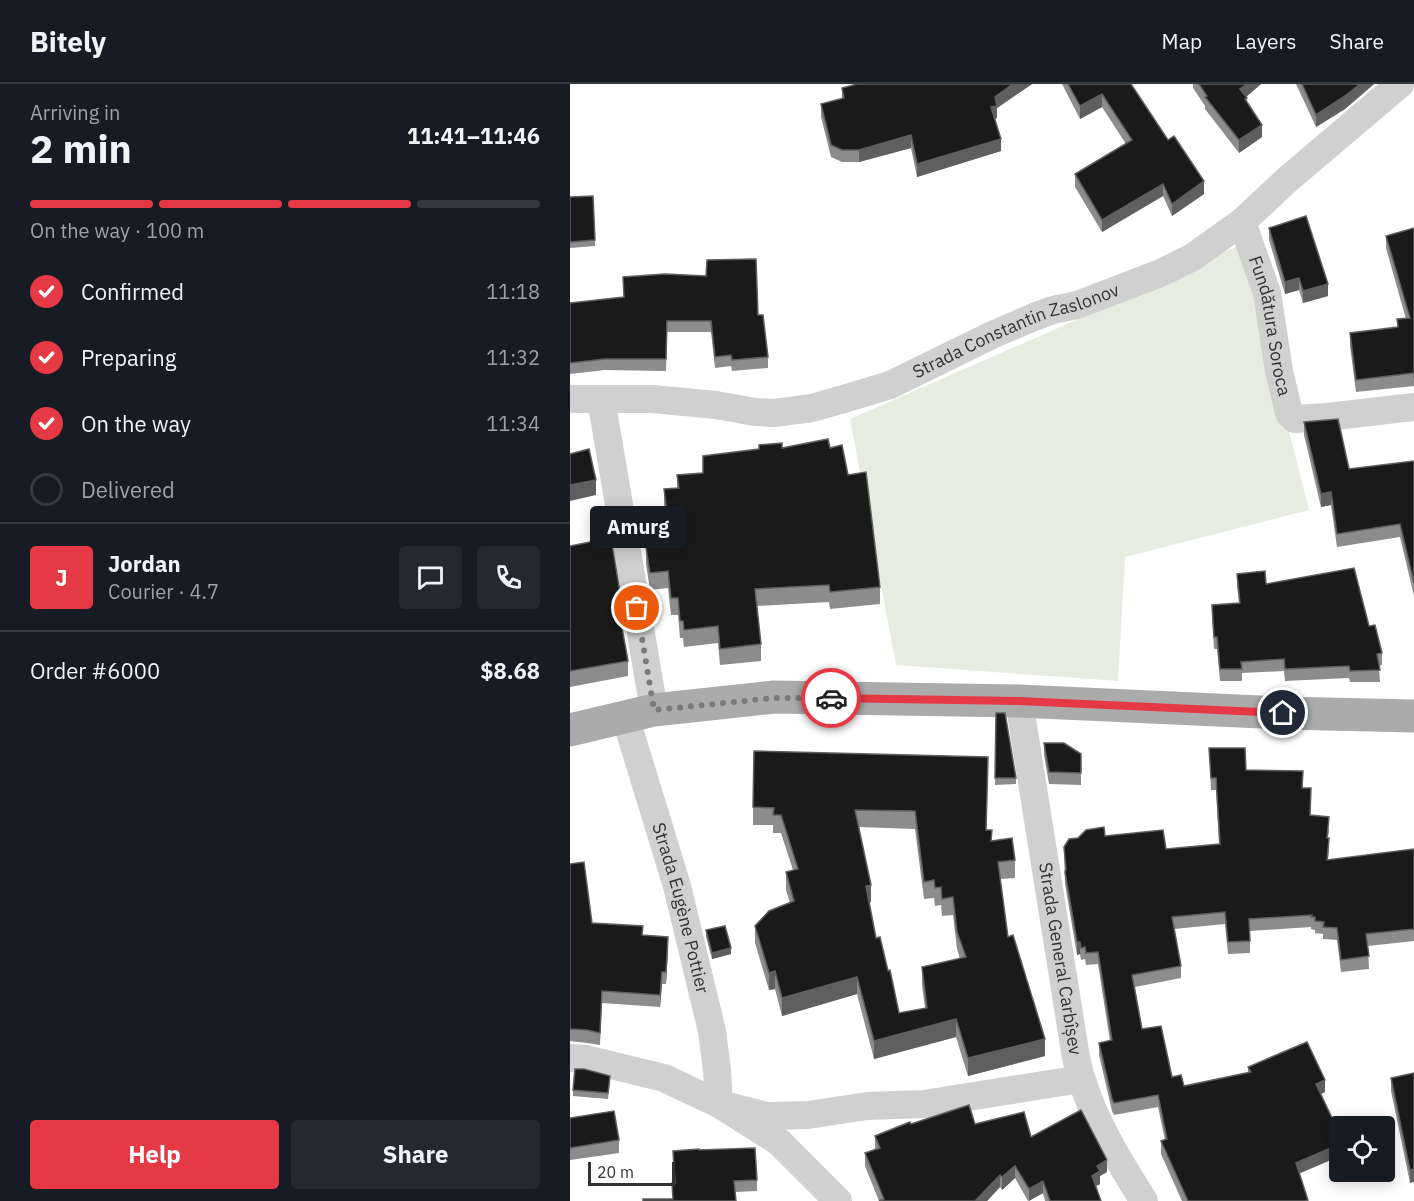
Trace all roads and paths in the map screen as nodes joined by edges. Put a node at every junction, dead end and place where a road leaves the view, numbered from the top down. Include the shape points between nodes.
1 (1400, 84) edge
2 (1242, 222) junction
3 (570, 399) edge
4 (601, 399) junction
5 (1414, 407) edge
6 (1019, 701) junction
7 (639, 713) junction
8 (1414, 716) edge
9 (570, 729) edge
10 (570, 1058) edge
11 (1081, 1079) junction
12 (719, 1104) junction
13 (838, 1201) edge
14 (1144, 1201) edge

1 - 2 street, Strada Constantin Zaslonov
2 - 4 street, Strada Constantin Zaslonov via 1163,273 1077,305 1034,316 890,385 847,399 774,413 653,399
2 - 5 street, Fundătura Sorocа via 1267,293 1289,413 1295,418 1317,418
3 - 4 street, Strada Constantin Zaslonov
4 - 7 street, Strada Eugène Pottier
6 - 7 main road via 774,698
6 - 8 main road
6 - 11 street, Strada General Carbîșev
7 - 9 main road
7 - 12 street, Strada Eugène Pottier via 712,1031
10 - 12 street via 664,1078
11 - 12 street via 924,1104 807,1115 767,1116
11 - 14 street, Strada General Carbîșev via 1098,1123
12 - 13 street via 779,1142

